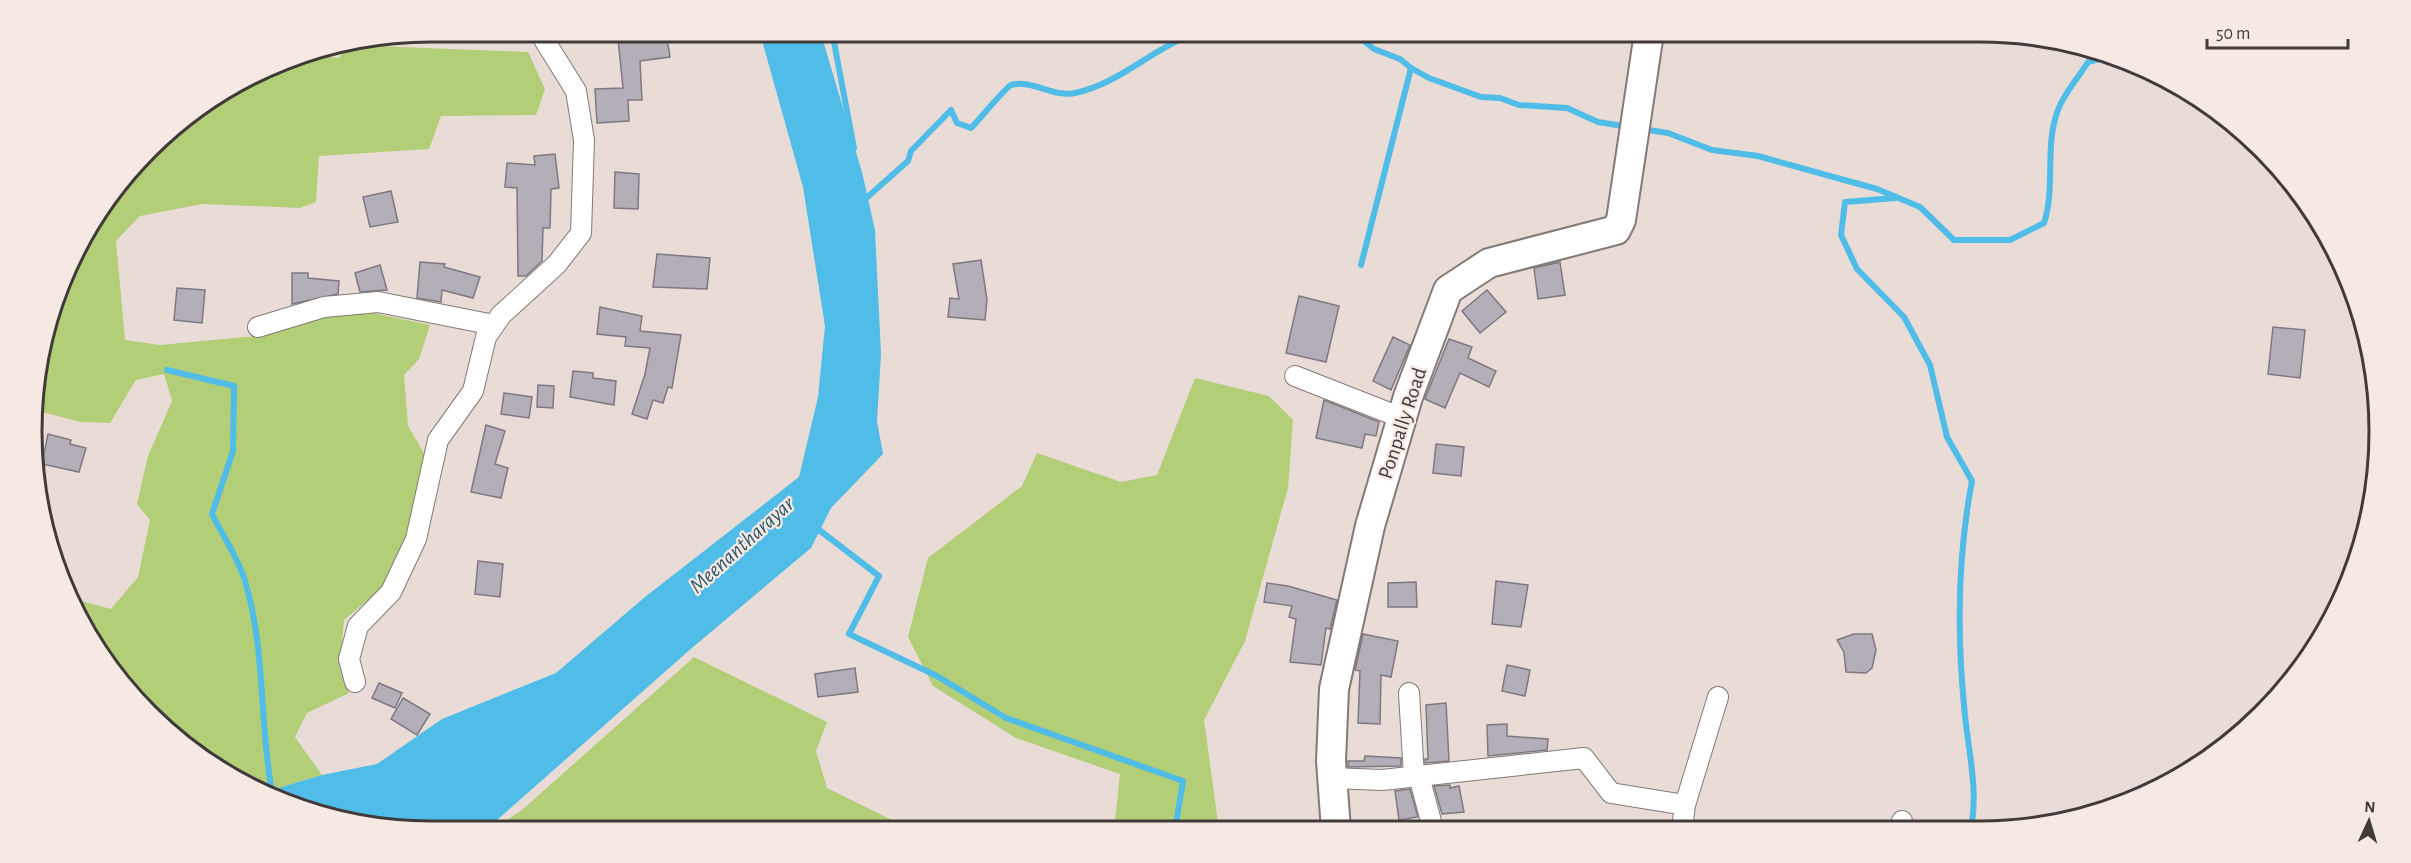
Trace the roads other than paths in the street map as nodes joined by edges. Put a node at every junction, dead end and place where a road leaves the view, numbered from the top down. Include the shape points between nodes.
1 (545, 42) edge
2 (1648, 42) edge
3 (494, 325) junction
4 (258, 327) dead end
5 (1295, 376) dead end
6 (1402, 418) junction
7 (355, 682) dead end
8 (1409, 693) dead end
9 (1718, 697) dead end
10 (1417, 776) junction
11 (1332, 778) junction
12 (1685, 805) junction
13 (1335, 821) edge
14 (1431, 821) edge
15 (1683, 821) edge

1 - 3 street via 576,91 584,140 581,233 557,264
2 - 6 main road, Ponpally Road via 1621,220 1616,230 1490,263 1448,290
3 - 4 street via 378,302 324,307
3 - 7 street via 486,337 473,391 438,440 416,539 391,592 358,627 349,659
5 - 6 street
6 - 11 main road, Ponpally Road via 1370,526 1334,689
8 - 10 street
9 - 12 street
10 - 11 street via 1382,780
10 - 12 street via 1584,758 1611,793
10 - 14 street
11 - 13 main road, Ponpally Road
12 - 15 street

